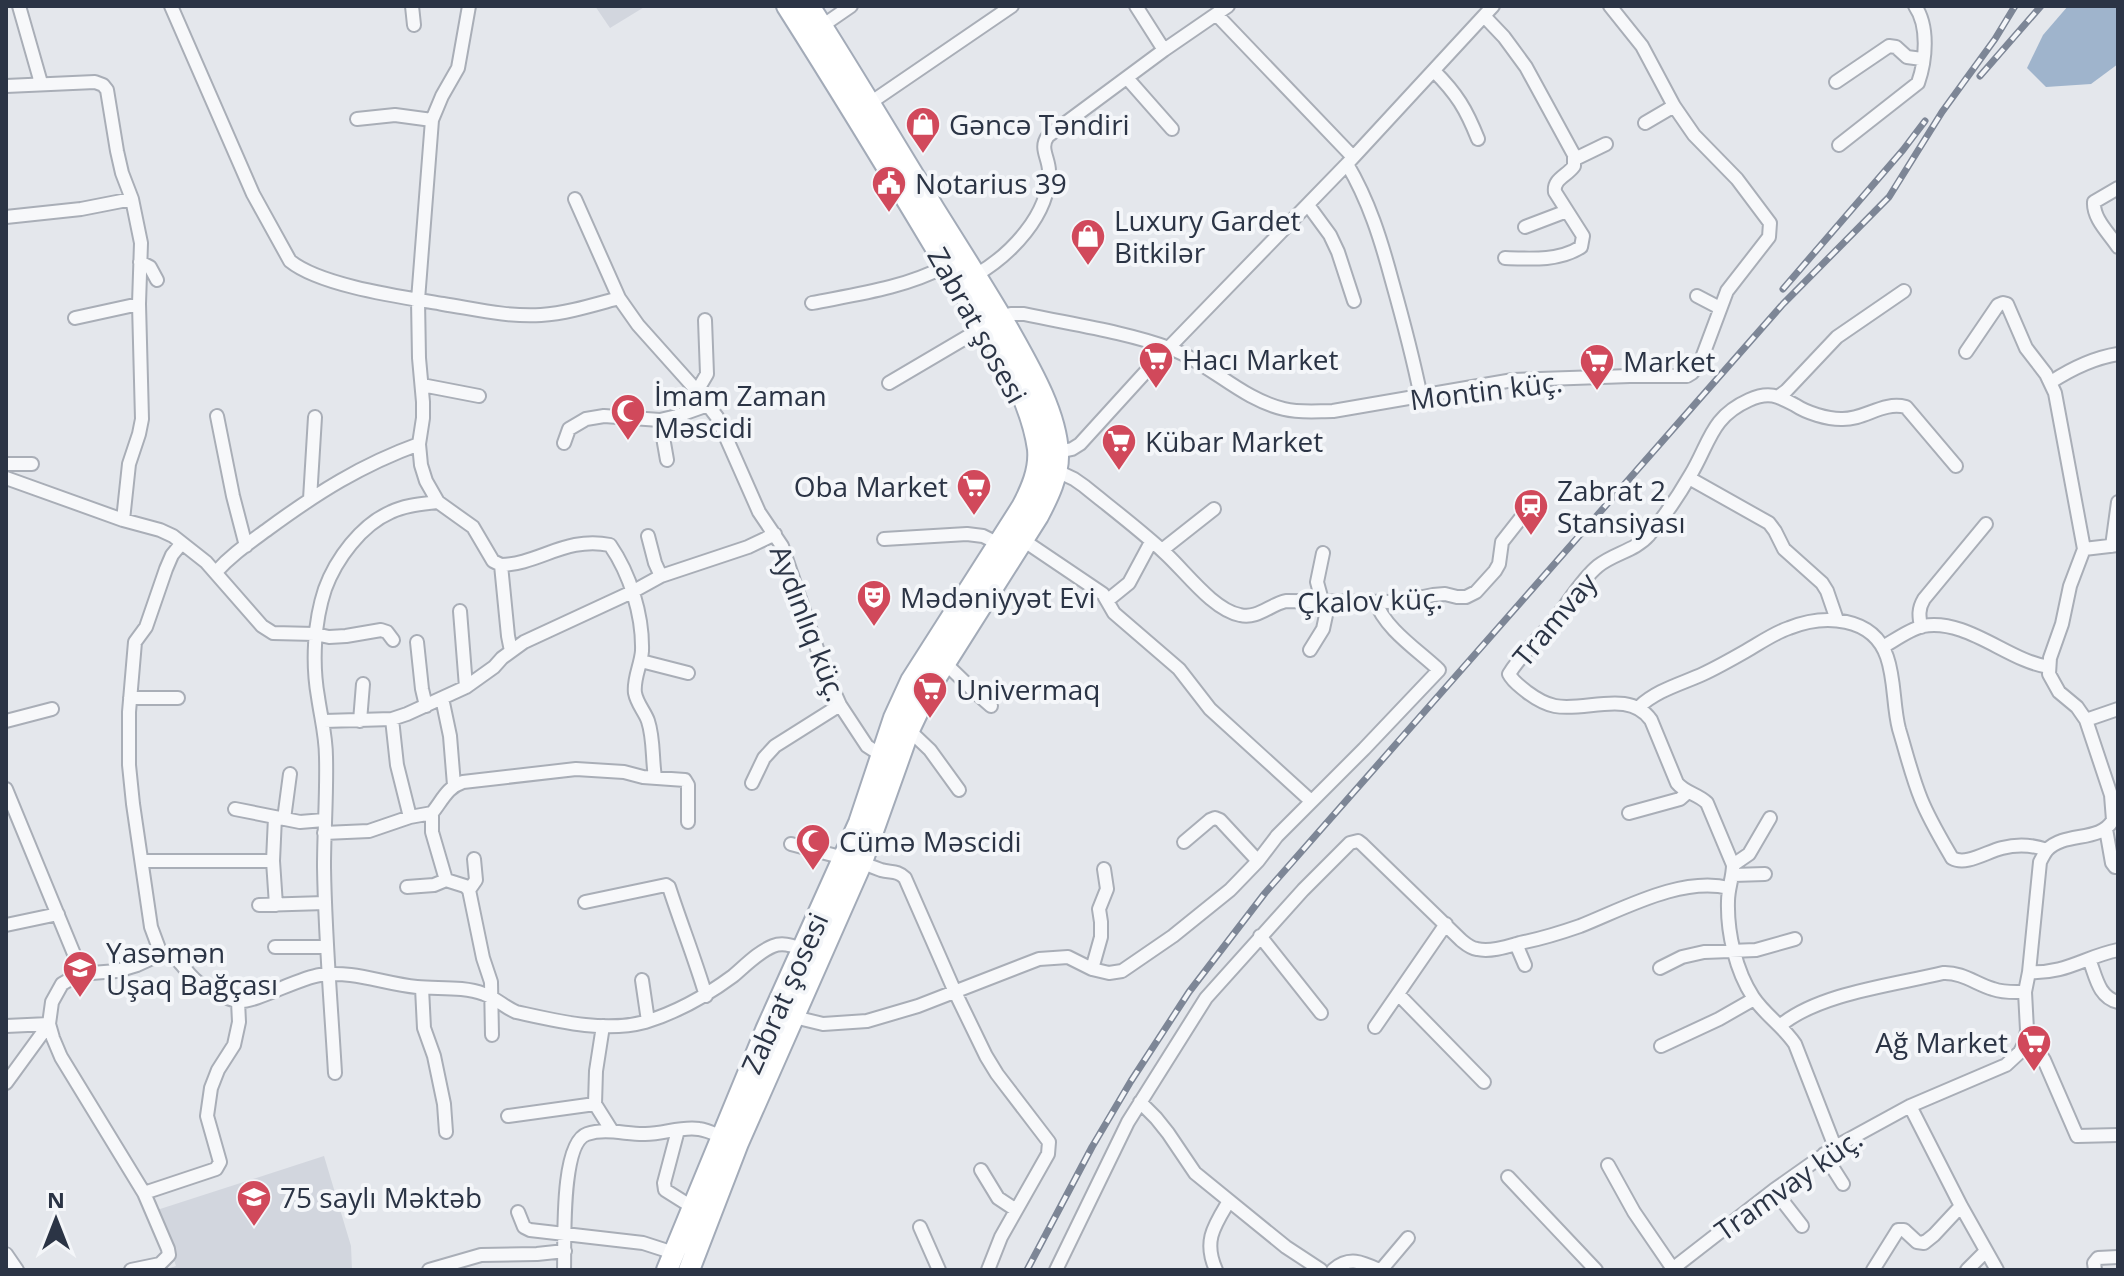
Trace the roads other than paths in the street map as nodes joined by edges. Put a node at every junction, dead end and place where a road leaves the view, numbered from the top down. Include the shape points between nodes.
1 (19, 6) edge
2 (171, 6) edge
3 (412, 6) edge
4 (469, 6) edge
5 (787, 6) edge
6 (809, 6) edge
7 (851, 6) edge
8 (1012, 6) edge
9 (1136, 6) edge
10 (1228, 6) edge
11 (1493, 6) edge
12 (1610, 6) edge
13 (1915, 6) edge
14 (1216, 14) junction
15 (1484, 16) junction
16 (414, 25) dead end
17 (822, 26) junction
18 (1164, 50) junction
19 (1922, 59) junction
20 (1434, 71) junction
21 (1127, 78) junction
22 (1836, 82) dead end
23 (41, 83) junction
24 (6, 86) edge
25 (870, 103) junction
26 (1674, 106) junction
27 (357, 119) dead end
28 (432, 120) junction
29 (1645, 123) dead end
30 (1172, 129) dead end
31 (1478, 139) dead end
32 (1606, 144) dead end
33 (1839, 145) dead end
34 (1575, 159) junction
35 (1350, 160) junction
36 (2118, 188) edge
37 (132, 199) junction
38 (575, 199) dead end
39 (1308, 205) junction
40 (1567, 211) junction
41 (6, 217) edge
42 (1525, 227) dead end
43 (2118, 247) edge
44 (1505, 258) dead end
45 (140, 262) junction
46 (946, 266) junction
47 (976, 275) junction
48 (157, 280) dead end
49 (1904, 291) dead end
50 (1697, 296) dead end
51 (619, 298) junction
52 (418, 300) junction
53 (1354, 301) dead end
54 (812, 303) dead end
55 (139, 304) junction
56 (1720, 308) junction
57 (75, 318) dead end
58 (705, 320) dead end
59 (992, 322) junction
60 (1169, 348) junction
61 (1966, 352) dead end
62 (2118, 354) edge
63 (2051, 382) junction
64 (889, 383) dead end
65 (422, 385) junction
66 (697, 391) junction
67 (479, 396) dead end
68 (1779, 396) junction
69 (1421, 397) junction
70 (708, 405) junction
71 (217, 416) dead end
72 (315, 417) dead end
73 (660, 420) junction
74 (564, 443) dead end
75 (419, 444) junction
76 (667, 460) dead end
77 (1057, 462) junction
78 (6, 464) edge
79 (32, 464) dead end
80 (1956, 466) dead end
81 (6, 478) edge
82 (1689, 478) junction
83 (310, 499) junction
84 (438, 502) junction
85 (2118, 502) edge
86 (1214, 509) dead end
87 (1524, 514) dead end
88 (123, 520) junction
89 (1986, 524) dead end
90 (775, 534) junction
91 (648, 536) dead end
92 (884, 539) dead end
93 (1023, 540) junction
94 (1151, 542) junction
95 (181, 544) junction
96 (999, 544) junction
97 (246, 546) junction
98 (2115, 546) edge
99 (2084, 549) junction
100 (1162, 550) junction
101 (1323, 553) dead end
102 (501, 565) junction
103 (216, 572) junction
104 (661, 576) junction
105 (632, 592) junction
106 (1108, 600) junction
107 (1324, 602) junction
108 (1376, 602) junction
109 (460, 611) dead end
110 (1837, 620) junction
111 (1921, 627) junction
112 (315, 634) junction
113 (393, 640) dead end
114 (417, 642) dead end
115 (1883, 647) junction
116 (1310, 650) dead end
117 (511, 651) junction
118 (641, 661) junction
119 (944, 662) junction
120 (2049, 667) junction
121 (688, 673) dead end
122 (363, 684) dead end
123 (466, 687) junction
124 (130, 698) junction
125 (178, 698) dead end
126 (442, 698) junction
127 (840, 705) junction
128 (426, 706) junction
129 (991, 706) dead end
130 (1639, 707) junction
131 (52, 709) dead end
132 (2118, 709) edge
133 (392, 719) junction
134 (2086, 720) junction
135 (6, 721) edge
136 (324, 721) junction
137 (360, 721) junction
138 (909, 730) junction
139 (881, 755) junction
140 (290, 774) dead end
141 (655, 777) junction
142 (752, 783) dead end
143 (454, 785) junction
144 (6, 789) edge
145 (959, 790) dead end
146 (1688, 792) junction
147 (1311, 801) junction
148 (235, 809) dead end
149 (2116, 810) edge
150 (432, 813) junction
151 (1629, 813) dead end
152 (410, 817) junction
153 (280, 818) junction
154 (1770, 818) dead end
155 (688, 822) dead end
156 (324, 827) junction
157 (2111, 827) edge
158 (1184, 842) dead end
159 (791, 844) dead end
160 (2047, 850) junction
161 (474, 859) dead end
162 (853, 860) junction
163 (142, 861) junction
164 (273, 861) junction
165 (1258, 861) junction
166 (2118, 867) edge
167 (1104, 869) dead end
168 (1765, 874) dead end
169 (1732, 876) junction
170 (446, 880) junction
171 (407, 887) dead end
172 (469, 890) junction
173 (585, 902) dead end
174 (325, 903) junction
175 (259, 905) dead end
176 (276, 905) junction
177 (58, 914) junction
178 (1446, 924) junction
179 (6, 925) edge
180 (1260, 936) junction
181 (1795, 939) dead end
182 (1516, 944) junction
183 (275, 947) dead end
184 (327, 947) junction
185 (2118, 950) edge
186 (1735, 951) junction
187 (811, 953) junction
188 (161, 954) junction
189 (2089, 959) junction
190 (1525, 965) dead end
191 (1660, 968) dead end
192 (1092, 969) junction
193 (2029, 972) junction
194 (79, 974) junction
195 (329, 974) junction
196 (642, 980) dead end
197 (422, 988) junction
198 (955, 992) junction
199 (2025, 992) junction
200 (1398, 994) junction
201 (706, 996) junction
202 (492, 997) junction
203 (1754, 999) junction
204 (238, 1001) junction
205 (2118, 1002) edge
206 (1321, 1013) dead end
207 (794, 1017) junction
208 (648, 1021) junction
209 (49, 1024) junction
210 (1781, 1025) junction
211 (6, 1026) edge
212 (603, 1026) junction
213 (1375, 1027) dead end
214 (492, 1035) dead end
215 (2025, 1042) junction
216 (1661, 1046) dead end
217 (335, 1073) dead end
218 (1484, 1082) dead end
219 (6, 1083) edge
220 (1140, 1102) junction
221 (595, 1104) junction
222 (1910, 1106) junction
223 (508, 1116) dead end
224 (678, 1130) junction
225 (612, 1131) junction
226 (446, 1132) dead end
227 (2118, 1135) edge
228 (722, 1137) junction
229 (1829, 1151) junction
230 (1608, 1165) dead end
231 (981, 1170) dead end
232 (1508, 1177) dead end
233 (1843, 1184) dead end
234 (1774, 1190) junction
235 (144, 1193) junction
236 (1229, 1201) junction
237 (1961, 1206) junction
238 (692, 1207) junction
239 (1016, 1210) junction
240 (518, 1212) dead end
241 (1802, 1226) dead end
242 (920, 1227) dead end
243 (563, 1234) junction
244 (1408, 1238) dead end
245 (565, 1251) junction
246 (1986, 1251) junction
247 (6, 1254) edge
248 (2118, 1257) edge
249 (671, 1262) edge
250 (1672, 1269) edge
251 (17, 1270) edge
252 (131, 1270) edge
253 (429, 1270) edge
254 (564, 1270) edge
255 (689, 1270) edge
256 (939, 1270) edge
257 (988, 1270) edge
258 (1056, 1270) edge
259 (1216, 1270) edge
260 (1321, 1270) edge
261 (1333, 1270) edge
262 (1380, 1270) edge
263 (1596, 1270) edge
264 (1873, 1270) edge
265 (1967, 1270) edge
266 (1997, 1270) edge
267 (2095, 1270) edge

1 - 23 street
2 - 52 street via 253,194 290,261 354,287
3 - 16 street
4 - 28 street via 458,68
5 - 46 main road, Zabrat şosesi
6 - 17 main road, Zabrat şosesi
7 - 17 street
8 - 25 street
9 - 18 street
10 - 14 street
11 - 15 street
12 - 26 street, Montin küç. via 1642,46
13 - 19 street via 1924,28
14 - 18 street
14 - 35 street
15 - 20 street
15 - 34 street via 1526,67
17 - 25 main road, Zabrat şosesi
18 - 21 street
19 - 22 street via 1889,46
19 - 33 street via 1918,83
20 - 31 street via 1457,96
20 - 35 street
21 - 30 street
21 - 47 street via 1048,136 1043,149 1049,178 1035,218 1006,255
23 - 24 street
23 - 37 street via 95,82 107,90
25 - 47 main road, Zabrat şosesi
26 - 29 street
26 - 56 street, Montin küç. via 1770,223 1769,237 1734,280
27 - 28 street via 395,115
28 - 52 street
32 - 34 street
34 - 40 street via 1554,186
35 - 39 street
35 - 69 street via 1379,235
36 - 43 street via 2093,207
37 - 41 street
37 - 45 street
38 - 51 street, Aydınlıq küç.
39 - 53 street via 1330,235
39 - 60 street
40 - 42 street
40 - 44 street via 1583,236 1581,247 1562,256
45 - 48 street
45 - 55 street
46 - 54 street via 895,287
46 - 59 main road, Zabrat şosesi
47 - 59 main road, Zabrat şosesi
49 - 68 street via 1837,337
50 - 56 street
51 - 52 street via 566,312 528,315
51 - 66 street, Aydınlıq küç.
52 - 65 street
55 - 57 street
55 - 88 street via 142,419 129,464
56 - 69 street, Montin küç. via 1700,363 1687,376 1513,380
58 - 66 street via 707,374
59 - 60 street, Montin küç. via 1024,314
59 - 64 street
59 - 77 main road, Zabrat şosesi via 1034,376 1053,428
59 - 96 main road, Zabrat şosesi via 1038,450 1030,492
60 - 69 street, Montin küç. via 1284,409 1333,411
60 - 77 street
61 - 63 street via 1998,305 2007,304 2026,348
62 - 63 street
63 - 99 street
65 - 67 street
65 - 75 street
66 - 70 street, Aydınlıq küç.
68 - 80 street via 1818,415 1841,419 1883,407 1906,407
68 - 82 street, Tramvay via 1749,400 1720,419
70 - 73 street
70 - 90 street, Aydınlıq küç. via 759,512
71 - 97 street
72 - 83 street
73 - 74 street via 586,419 569,429
73 - 76 street
75 - 83 street via 383,457
75 - 84 street via 426,481
77 - 93 main road, Zabrat şosesi via 1046,501
77 - 94 street, Çkalov küç.
78 - 79 street
81 - 88 street
82 - 110 street via 1769,523 1784,549 1827,591
82 - 130 street, Tramvay via 1635,548 1592,571 1509,674 1547,704
83 - 97 street
84 - 102 street via 473,527 493,561
84 - 112 street via 389,512 361,533 329,580
85 - 98 street
86 - 100 street
87 - 108 street, Çkalov küç. via 1502,542 1495,571 1476,592
88 - 95 street via 160,530
89 - 111 street via 1924,599
90 - 104 street
90 - 127 street, Aydınlıq küç.
91 - 104 street
92 - 96 street via 967,534
93 - 106 street
93 - 119 main road, Zabrat şosesi
94 - 100 street, Çkalov küç.
94 - 106 street via 1129,583
95 - 103 street
95 - 124 street via 135,642
96 - 139 main road, Zabrat şosesi via 911,681
97 - 103 street
98 - 99 street
99 - 120 street
100 - 107 street, Çkalov küç. via 1233,613 1253,616 1286,601
101 - 107 street via 1317,582
102 - 105 street via 598,542 610,545
102 - 117 street
103 - 112 street via 273,633
104 - 105 street
105 - 117 street
105 - 118 street
106 - 147 street via 1121,620 1187,677 1210,709
107 - 108 street, Çkalov küç.
107 - 116 street via 1323,629
108 - 147 street via 1392,627 1439,670
109 - 123 street
110 - 115 street via 1870,632
110 - 130 street via 1777,633
111 - 115 street
111 - 120 street via 1958,629
112 - 113 street via 381,630
112 - 136 street via 316,683
114 - 128 street
115 - 160 street via 1916,785 1952,858 1962,861 2004,847
117 - 123 street
118 - 121 street
118 - 141 street via 634,691 649,723
119 - 129 street
119 - 138 main road, Zabrat şosesi
120 - 134 street via 2053,683
122 - 137 street
123 - 126 street
124 - 125 street
124 - 163 street via 129,765
126 - 128 street
126 - 143 street
127 - 139 street, Aydınlıq küç. via 867,746
127 - 142 street via 775,746
128 - 133 street
130 - 146 street via 1651,720 1677,783
131 - 135 street
132 - 134 street
133 - 137 street
133 - 152 street
134 - 149 street
136 - 137 street
136 - 156 street
138 - 145 street
138 - 162 main road, Zabrat şosesi
139 - 162 main road, Zabrat şosesi
140 - 153 street
141 - 143 street via 576,769
141 - 155 street via 685,780
143 - 150 street
144 - 177 street
146 - 151 street
146 - 169 street via 1707,803
147 - 165 street
148 - 153 street
149 - 157 street
150 - 152 street
150 - 170 street
152 - 156 street via 369,831
153 - 156 street
153 - 164 street
154 - 169 street
156 - 174 street
157 - 160 street
157 - 166 street via 2112,863
158 - 165 street via 1215,818
159 - 162 street
160 - 193 street via 2037,879
161 - 172 street via 476,880
162 - 187 main road, Zabrat şosesi
162 - 198 street via 905,878
163 - 164 street
163 - 188 street via 151,927
164 - 176 street
165 - 192 street via 1209,909 1122,971
167 - 192 street via 1107,889 1099,909 1101,937
168 - 169 street
169 - 182 street via 1655,896
169 - 186 street via 1728,916
170 - 171 street
170 - 172 street
172 - 202 street
173 - 201 street via 669,887
174 - 176 street
174 - 184 street
175 - 176 street
177 - 179 street
177 - 194 street
178 - 180 street via 1355,841
178 - 182 street via 1480,950
178 - 200 street
180 - 206 street
180 - 220 street via 1206,998
181 - 186 street
182 - 190 street
183 - 184 street
184 - 195 street
185 - 189 street
186 - 191 street via 1704,952
186 - 203 street
187 - 201 street via 787,944 770,947
187 - 207 main road, Zabrat şosesi
187 - 228 main road, Zabrat şosesi
188 - 194 street via 117,971
188 - 204 street via 177,959 202,986
189 - 193 street via 2062,970
189 - 205 street via 2102,993
192 - 198 street via 1068,957 1039,959
193 - 199 street
194 - 209 street via 57,990
195 - 197 street
195 - 204 street
195 - 217 street
196 - 208 street
197 - 202 street
197 - 226 street via 424,1028
198 - 207 street via 867,1021 823,1024
198 - 239 street via 997,1074 1049,1142 1048,1154
199 - 210 street via 2006,993 1943,973 1817,1004
199 - 215 street
200 - 213 street
200 - 218 street
201 - 208 street
202 - 212 street via 516,1012
202 - 214 street
203 - 210 street
203 - 216 street
204 - 235 street via 234,1045 211,1088 207,1116 220,1162 216,1169
207 - 255 main road, Zabrat şosesi
208 - 212 street
209 - 211 street
209 - 219 street
209 - 235 street via 61,1057
210 - 229 street via 1795,1044
212 - 221 street
215 - 222 street, Tramvay küç. via 2006,1065
215 - 227 street via 2044,1060 2077,1136
220 - 236 street via 1195,1173
220 - 258 street
221 - 223 street
221 - 225 street
222 - 229 street, Tramvay küç.
222 - 237 street
224 - 225 street via 642,1135
224 - 228 street via 701,1129
224 - 238 street via 665,1190
225 - 243 street via 588,1133 574,1147
228 - 238 main road, Zabrat şosesi
229 - 233 street
229 - 234 street, Tramvay küç.
230 - 250 street
231 - 239 street via 998,1198
232 - 263 street
234 - 241 street
234 - 250 street, Tramvay küç.
235 - 252 street via 169,1255 160,1264
236 - 259 street via 1210,1243
236 - 260 street
237 - 246 street
237 - 264 street via 1924,1243 1898,1230
238 - 249 main road, Zabrat şosesi
239 - 257 street
240 - 243 street via 530,1230
242 - 256 street
243 - 245 street
243 - 249 street via 643,1243
244 - 262 street
245 - 253 street via 481,1255
245 - 254 street
246 - 265 street
246 - 266 street
247 - 251 street
248 - 267 street via 2098,1258
261 - 262 street via 1348,1261

